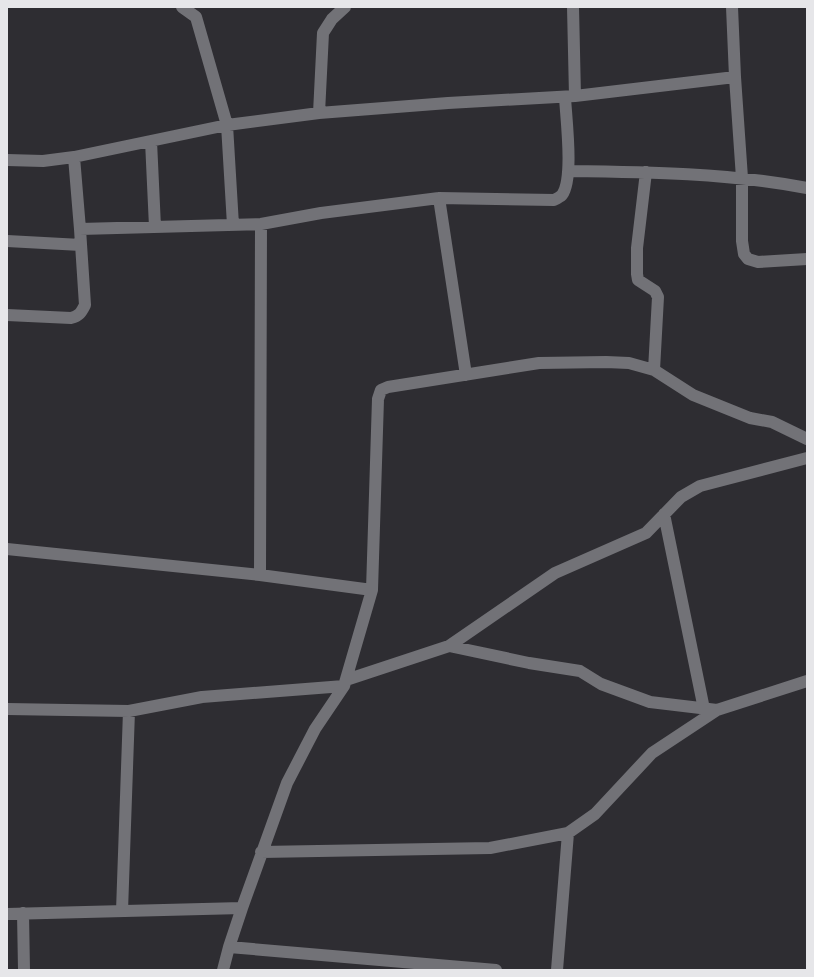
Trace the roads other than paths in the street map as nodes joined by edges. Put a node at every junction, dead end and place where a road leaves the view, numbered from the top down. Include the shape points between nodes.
1 (182, 7) edge
2 (345, 7) edge
3 (573, 7) edge
4 (732, 7) edge
5 (735, 77) junction
6 (570, 96) junction
7 (319, 113) junction
8 (227, 125) junction
9 (151, 141) junction
10 (74, 158) junction
11 (7, 160) edge
12 (568, 171) junction
13 (646, 172) junction
14 (742, 178) junction
15 (807, 188) edge
16 (439, 198) junction
17 (261, 224) junction
18 (233, 225) junction
19 (154, 227) junction
20 (80, 229) junction
21 (7, 241) edge
22 (81, 244) junction
23 (807, 259) edge
24 (7, 315) edge
25 (654, 370) junction
26 (466, 375) junction
27 (807, 439) edge
28 (807, 458) edge
29 (664, 514) junction
30 (7, 550) edge
31 (260, 575) junction
32 (372, 590) junction
33 (449, 646) junction
34 (807, 681) edge
35 (345, 683) junction
36 (704, 709) junction
37 (7, 710) edge
38 (717, 710) junction
39 (129, 711) junction
40 (568, 833) junction
41 (261, 852) junction
42 (242, 908) junction
43 (122, 911) junction
44 (23, 913) junction
45 (7, 914) edge
46 (229, 947) junction
47 (24, 970) edge
48 (223, 970) edge
49 (496, 970) edge
50 (557, 970) edge

1 - 8 street via 196,17
2 - 7 street via 332,19 323,33
3 - 6 street
4 - 5 street
5 - 6 street
5 - 14 street
6 - 7 street
6 - 12 street
7 - 8 street
8 - 9 street
8 - 18 street
9 - 10 street
9 - 19 street
10 - 11 street via 43,161
10 - 20 street
12 - 13 street
12 - 16 street via 566,186 561,195 554,200
13 - 14 street
13 - 25 street via 636,261 638,280 655,291 658,296
14 - 15 street
14 - 23 street via 742,241 744,254 748,259 758,262
16 - 17 street via 321,213
16 - 26 street
17 - 18 street
17 - 31 street
18 - 19 street
19 - 20 street
20 - 22 street
21 - 22 street
22 - 24 street via 85,305 81,313 71,318
25 - 26 street via 629,363 539,363
25 - 27 street via 693,395 750,418 772,422
26 - 32 street via 381,390 378,399
28 - 29 street via 700,486 681,497
29 - 33 street via 646,533 555,573
29 - 36 street
30 - 31 street
31 - 32 street
32 - 35 street
33 - 35 street
33 - 36 street via 580,671 601,684 650,702
34 - 38 street
35 - 39 street via 202,697
35 - 41 street via 315,729 286,783
36 - 38 street
37 - 39 street
38 - 40 street via 652,753 595,814
39 - 43 street
40 - 41 street via 490,848
40 - 50 street
41 - 42 street
42 - 43 street
42 - 46 street
43 - 44 street
44 - 45 street
44 - 47 street
46 - 48 street
46 - 49 street

